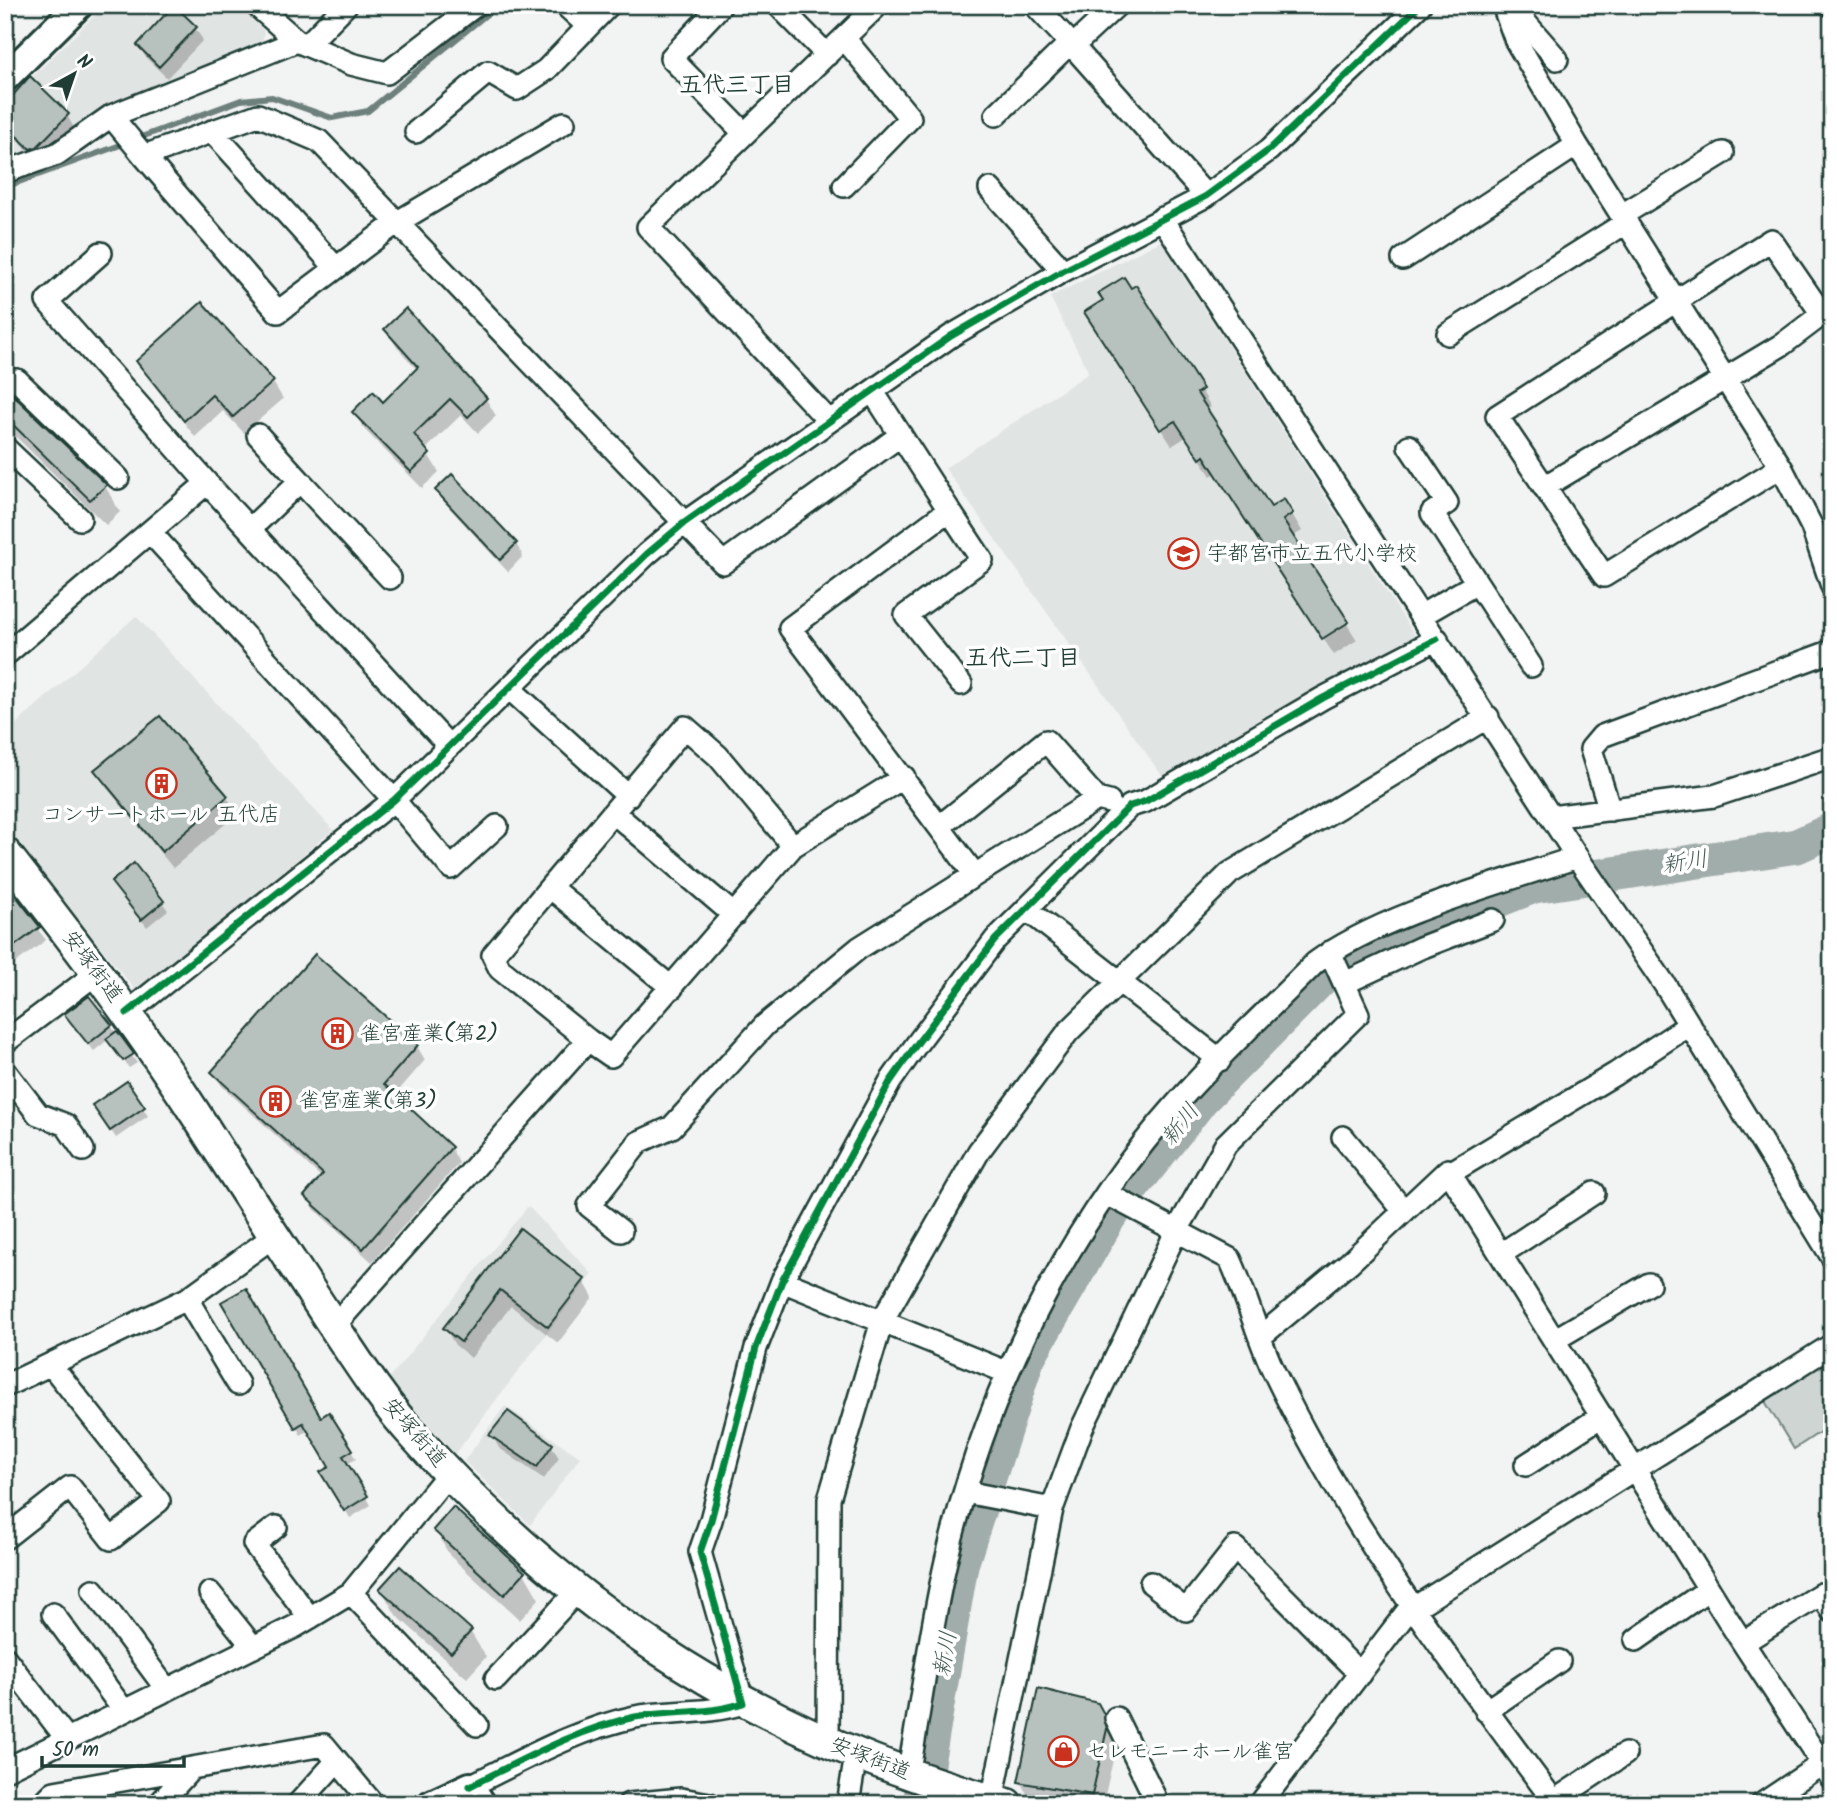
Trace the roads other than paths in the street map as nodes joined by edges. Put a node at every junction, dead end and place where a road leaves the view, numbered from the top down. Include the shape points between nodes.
1 (79, 5) edge
2 (256, 5) edge
3 (346, 5) edge
4 (476, 5) edge
5 (565, 5) edge
6 (609, 5) edge
7 (721, 5) edge
8 (778, 5) edge
9 (878, 5) edge
10 (1035, 5) edge
11 (1116, 5) edge
12 (1420, 5) edge
13 (1517, 8) edge
14 (588, 26) junction
15 (844, 38) junction
16 (302, 43) junction
17 (1070, 43) junction
18 (827, 55) junction
19 (1558, 59) dead end
20 (5, 78) edge
21 (996, 115) dead end
22 (111, 116) junction
23 (564, 123) dead end
24 (212, 131) junction
25 (416, 132) dead end
26 (744, 133) junction
27 (1577, 145) junction
28 (1723, 153) dead end
29 (144, 156) junction
30 (5, 166) edge
31 (844, 186) dead end
32 (990, 189) dead end
33 (1206, 195) junction
34 (1162, 218) junction
35 (1625, 219) junction
36 (396, 223) junction
37 (102, 253) dead end
38 (1403, 259) dead end
39 (336, 268) junction
40 (1063, 271) junction
41 (1676, 302) junction
42 (1827, 310) edge
43 (1448, 334) dead end
44 (1724, 378) junction
45 (5, 381) edge
46 (873, 392) junction
47 (829, 421) junction
48 (258, 435) dead end
49 (901, 435) junction
50 (1409, 446) dead end
51 (5, 448) edge
52 (1781, 467) junction
53 (118, 478) dead end
54 (300, 481) junction
55 (207, 483) junction
56 (1544, 487) junction
57 (948, 510) junction
58 (80, 519) dead end
59 (684, 523) junction
60 (250, 529) junction
61 (150, 532) junction
62 (390, 578) dead end
63 (1477, 583) junction
64 (1832, 586) edge
65 (1422, 615) junction
66 (1437, 639) junction
67 (1832, 652) edge
68 (5, 655) edge
69 (1531, 666) dead end
70 (961, 684) dead end
71 (509, 688) junction
72 (1488, 717) junction
73 (448, 745) junction
74 (1832, 757) edge
75 (904, 777) junction
76 (628, 796) junction
77 (1097, 799) junction
78 (394, 800) junction
79 (1130, 806) junction
80 (1610, 810) junction
81 (614, 813) junction
82 (1551, 817) junction
83 (940, 826) junction
84 (497, 827) dead end
85 (793, 846) junction
86 (5, 853) edge
87 (1581, 863) junction
88 (975, 875) junction
89 (551, 888) junction
90 (1026, 909) junction
91 (734, 915) junction
92 (1493, 920) dead end
93 (1337, 968) junction
94 (97, 972) junction
95 (1120, 981) junction
96 (672, 988) junction
97 (127, 1013) junction
98 (1689, 1025) junction
99 (588, 1041) junction
100 (5, 1042) edge
101 (1220, 1060) junction
102 (5, 1071) edge
103 (1343, 1137) dead end
104 (83, 1150) dead end
105 (1450, 1173) junction
106 (1594, 1194) dead end
107 (1118, 1200) junction
108 (1404, 1211) junction
109 (1177, 1230) junction
110 (621, 1231) dead end
111 (274, 1236) junction
112 (1501, 1254) junction
113 (1832, 1257) edge
114 (782, 1280) junction
115 (1649, 1284) dead end
116 (187, 1299) junction
117 (882, 1321) junction
118 (334, 1326) junction
119 (1260, 1337) junction
120 (1555, 1340) junction
121 (1832, 1345) edge
122 (52, 1366) junction
123 (1006, 1372) junction
124 (8, 1381) edge
125 (238, 1384) dead end
126 (1602, 1416) junction
127 (1525, 1465) dead end
128 (1636, 1470) junction
129 (449, 1473) junction
130 (976, 1494) junction
131 (1052, 1509) junction
132 (276, 1527) dead end
133 (5, 1538) edge
134 (1152, 1583) dead end
135 (1709, 1589) junction
136 (93, 1590) dead end
137 (578, 1591) junction
138 (210, 1593) dead end
139 (351, 1594) junction
140 (1413, 1608) junction
141 (1832, 1611) edge
142 (53, 1614) dead end
143 (310, 1618) junction
144 (1636, 1640) dead end
145 (1744, 1642) junction
146 (253, 1647) junction
147 (5, 1658) edge
148 (1559, 1661) dead end
149 (1360, 1674) junction
150 (496, 1679) dead end
151 (167, 1690) junction
152 (743, 1703) junction
153 (1486, 1710) junction
154 (124, 1711) junction
155 (1116, 1718) dead end
156 (477, 1725) dead end
157 (67, 1740) junction
158 (828, 1743) junction
159 (1625, 1754) dead end
160 (856, 1755) junction
161 (337, 1761) junction
162 (191, 1769) junction
163 (5, 1770) edge
164 (1827, 1771) edge
165 (920, 1777) junction
166 (476, 1795) edge
167 (1555, 1802) edge
168 (1001, 1803) edge
169 (42, 1804) edge
170 (159, 1804) edge
171 (298, 1804) edge
172 (373, 1804) edge
173 (431, 1804) edge
174 (629, 1804) edge
175 (710, 1804) edge
176 (848, 1804) edge
177 (1158, 1804) edge
178 (1260, 1804) edge
179 (1762, 1804) edge

1 - 20 street
2 - 16 street
3 - 16 street
4 - 16 street via 387,72 351,64
5 - 14 street
6 - 14 street
7 - 26 street via 671,58
8 - 18 street
9 - 15 street
10 - 17 street
11 - 17 street via 1073,46
12 - 33 street via 1269,150
13 - 19 street
13 - 27 street via 1516,41
14 - 25 street via 545,70 517,89 488,72
15 - 18 street
15 - 31 street via 910,118
16 - 22 street
17 - 21 street
17 - 33 street
18 - 26 street
22 - 29 street
22 - 30 street via 57,154 10,170
23 - 36 street
24 - 29 street
24 - 36 street via 258,115 319,141
24 - 39 street
26 - 47 street via 648,226
27 - 35 street
27 - 38 street
28 - 35 street
29 - 39 street via 278,312
32 - 40 street
33 - 34 street
34 - 40 street
34 - 65 street
35 - 41 street
35 - 43 street
36 - 39 street
36 - 59 street
37 - 55 street via 47,301
40 - 46 street via 951,337
41 - 42 street via 1771,240
41 - 44 street
41 - 56 street via 1497,416
42 - 44 street via 1783,344
44 - 52 street
44 - 56 street
45 - 53 street via 17,380
46 - 47 street
46 - 49 street
47 - 59 street
48 - 54 street
49 - 57 street
49 - 59 street via 723,563
50 - 63 street via 1447,503 1432,513
51 - 58 street
52 - 56 street via 1604,576
52 - 64 street via 1812,527
54 - 60 street
54 - 62 street
55 - 60 street
55 - 61 street
57 - 70 street via 982,560 906,615
57 - 75 street via 790,628
59 - 71 street
60 - 73 street
61 - 68 street
61 - 78 street
63 - 65 street
63 - 69 street
65 - 66 street
66 - 72 street
66 - 79 street
67 - 80 street via 1602,736 1591,749
71 - 73 street
71 - 76 street
72 - 82 street
72 - 95 street via 1230,873
73 - 78 street
74 - 80 street via 1714,796
75 - 83 street
75 - 85 street
76 - 81 street
76 - 85 street via 685,727 718,756
77 - 79 street
77 - 83 street via 1046,741
77 - 88 street
78 - 84 street via 451,868
78 - 97 street
79 - 90 street
80 - 82 street
81 - 89 street
81 - 91 street
82 - 87 street
83 - 88 street
85 - 91 street
86 - 94 main road, 安塚街道
87 - 93 street via 1418,911
87 - 98 street
88 - 110 street via 859,948 765,1025 672,1127 639,1142 589,1206
89 - 96 street
89 - 99 street via 493,955 500,969
90 - 95 street
90 - 114 street via 995,940 890,1082
91 - 96 street
92 - 93 street via 1420,948
93 - 101 street via 1315,963
93 - 109 street via 1358,1014 1226,1144
94 - 97 main road, 安塚街道
94 - 100 street
95 - 101 street
95 - 117 street via 1068,1032 990,1136
96 - 99 street via 611,1056
97 - 111 main road, 安塚街道
98 - 105 street
98 - 113 street
99 - 118 street
101 - 107 street via 1177,1102
102 - 104 street via 38,1114 66,1125
103 - 108 street
105 - 108 street via 1448,1170
105 - 112 street
106 - 112 street
107 - 109 street
107 - 123 street via 1051,1286
108 - 119 street
109 - 119 street via 1230,1259
109 - 131 street via 1082,1428
111 - 116 street
111 - 118 main road, 安塚街道
112 - 120 street
114 - 117 street
114 - 152 street via 756,1348 700,1552
115 - 120 street
116 - 122 street
116 - 125 street
117 - 123 street
117 - 158 street via 829,1499
118 - 129 main road, 安塚街道 via 369,1380
119 - 140 street via 1311,1441
120 - 126 street
121 - 128 street
122 - 124 street
122 - 133 street via 159,1501 111,1539 70,1487
123 - 130 street
126 - 127 street
126 - 128 street
128 - 135 street
128 - 140 street
129 - 137 main road, 安塚街道 via 495,1521
129 - 139 street
130 - 131 street
130 - 165 street via 946,1562
131 - 168 street
132 - 143 street via 254,1544
134 - 149 street via 1186,1610 1235,1548
135 - 144 street
135 - 145 street
136 - 151 street
137 - 150 street
137 - 152 main road, 安塚街道
138 - 146 street
139 - 143 street
139 - 156 street
140 - 149 street
140 - 153 street
141 - 145 street via 1821,1594
142 - 154 street
143 - 146 street
145 - 164 street
146 - 151 street
147 - 157 street
148 - 153 street
149 - 178 street
151 - 154 street
152 - 158 main road, 安塚街道
152 - 166 street via 719,1711 638,1717 583,1732
153 - 167 street
154 - 157 street
155 - 177 street
157 - 163 street
158 - 160 main road, 安塚街道
159 - 167 street
160 - 165 main road, 安塚街道
160 - 176 street
161 - 162 street via 324,1745
161 - 171 street
161 - 172 street
162 - 169 street via 54,1791
162 - 170 street
164 - 179 street
165 - 168 main road, 安塚街道
166 - 173 street
174 - 175 street via 681,1799

